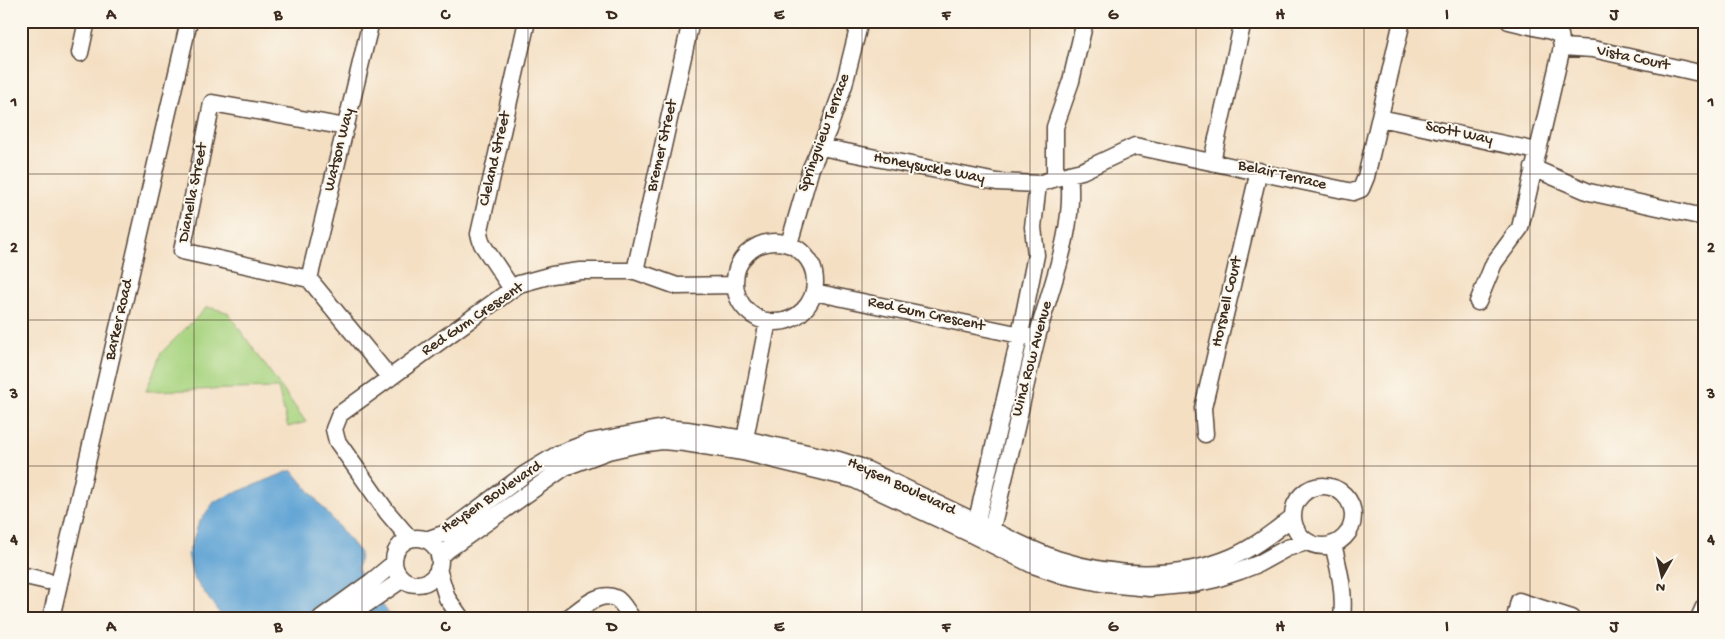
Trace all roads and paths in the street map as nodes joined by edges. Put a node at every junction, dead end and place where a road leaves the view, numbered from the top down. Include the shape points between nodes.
1 (88, 21) edge
2 (189, 21) edge
3 (371, 21) edge
4 (527, 21) edge
5 (691, 21) edge
6 (860, 21) edge
7 (1085, 21) edge
8 (1243, 21) edge
9 (1402, 21) edge
10 (1509, 21) edge
11 (1562, 47) junction
12 (80, 53) dead end
13 (1704, 74) edge
14 (1380, 118) junction
15 (346, 127) junction
16 (821, 147) junction
17 (1537, 151) junction
18 (1212, 161) junction
19 (1533, 168) junction
20 (1259, 171) junction
21 (1062, 176) junction
22 (1038, 184) junction
23 (1704, 217) edge
24 (789, 244) junction
25 (635, 271) junction
26 (309, 279) junction
27 (735, 285) junction
28 (512, 289) junction
29 (814, 292) junction
30 (1478, 302) dead end
31 (768, 321) junction
32 (1020, 334) junction
33 (1037, 339) junction
34 (390, 378) junction
35 (1205, 434) dead end
36 (744, 446) junction
37 (1293, 517) junction
38 (975, 528) junction
39 (990, 536) junction
40 (412, 542) junction
41 (1307, 542) junction
42 (1333, 544) junction
43 (439, 562) junction
44 (394, 563) junction
45 (21, 575) edge
46 (403, 579) junction
47 (47, 581) dead end
48 (423, 583) junction
49 (378, 587) junction
50 (447, 598) junction
51 (1704, 607) edge
52 (51, 618) edge
53 (322, 618) edge
54 (346, 618) edge
55 (461, 618) edge
56 (568, 618) edge
57 (632, 618) edge
58 (1342, 618) edge
59 (1515, 618) edge
60 (1572, 618) edge
61 (1699, 618) edge

1 - 12 street
2 - 52 street, Barker Road
3 - 15 street, Watson Way
4 - 28 street, Cleland Street via 480,234 482,244
5 - 25 street, Bremer Street
6 - 16 street, Springview Terrace via 844,85
7 - 21 street, Wind Row Avenue via 1071,81 1055,127
8 - 18 street
9 - 14 street, Belair Terrace
10 - 11 street via 1551,30 1560,35
11 - 13 street, Vista Court via 1593,49
11 - 17 street
14 - 17 street, Scott Way
14 - 20 street, Belair Terrace via 1361,189 1353,192
15 - 26 street, Watson Way
15 - 26 street, Dianella Street via 212,103 182,251
16 - 22 street, Honeysuckle Way via 997,182
16 - 24 street, Springview Terrace via 810,168
17 - 19 street
18 - 20 street, Belair Terrace
18 - 21 street, Belair Terrace via 1135,146 1082,171
19 - 23 street via 1589,192
19 - 30 street via 1520,228 1494,263
20 - 35 street, Horsnell Court via 1203,408
21 - 22 street, Belair Terrace
21 - 33 street, Wind Row Avenue via 1071,184 1067,229
22 - 32 street, Wind Row Avenue via 1034,227 1036,255
24 - 27 street via 769,243 751,250 736,272
24 - 29 street via 810,263 816,280
25 - 27 street, Red Gum Crescent via 677,286
25 - 28 street, Red Gum Crescent via 571,273 519,284
26 - 34 street
27 - 31 street via 745,309
28 - 34 street, Red Gum Crescent
29 - 31 street via 802,312 780,322
29 - 32 street, Red Gum Crescent
31 - 36 street
32 - 33 street, Red Gum Crescent
32 - 38 street, Wind Row Avenue
33 - 39 street, Wind Row Avenue
34 - 40 street, Red Gum Crescent via 340,414 334,428 337,441 386,512
36 - 38 street, Heysen Boulevard via 853,479
36 - 40 street, Heysen Boulevard via 687,430 663,428 590,442 558,454 525,474 446,533
36 - 43 street, Heysen Boulevard via 662,441 608,451 565,468
37 - 39 street, Heysen Boulevard via 1266,538 1233,556 1195,568 1150,574 1111,572 1056,559
37 - 41 street via 1295,527
37 - 42 street via 1296,503 1306,491 1320,486 1343,494 1350,502 1352,522 1342,539
38 - 39 street, Heysen Boulevard
39 - 41 street, Heysen Boulevard via 1033,565 1062,575 1150,588 1216,579
40 - 43 street via 432,544
40 - 44 street via 394,558
41 - 42 street
42 - 58 street via 1341,575
43 - 48 street via 429,580
43 - 50 street
44 - 46 street
44 - 49 street
45 - 47 street
46 - 48 street
46 - 49 street
48 - 50 street
49 - 53 street
49 - 54 street
50 - 55 street
51 - 61 street
56 - 57 street via 595,599 608,596 616,599
59 - 60 street via 1519,601

